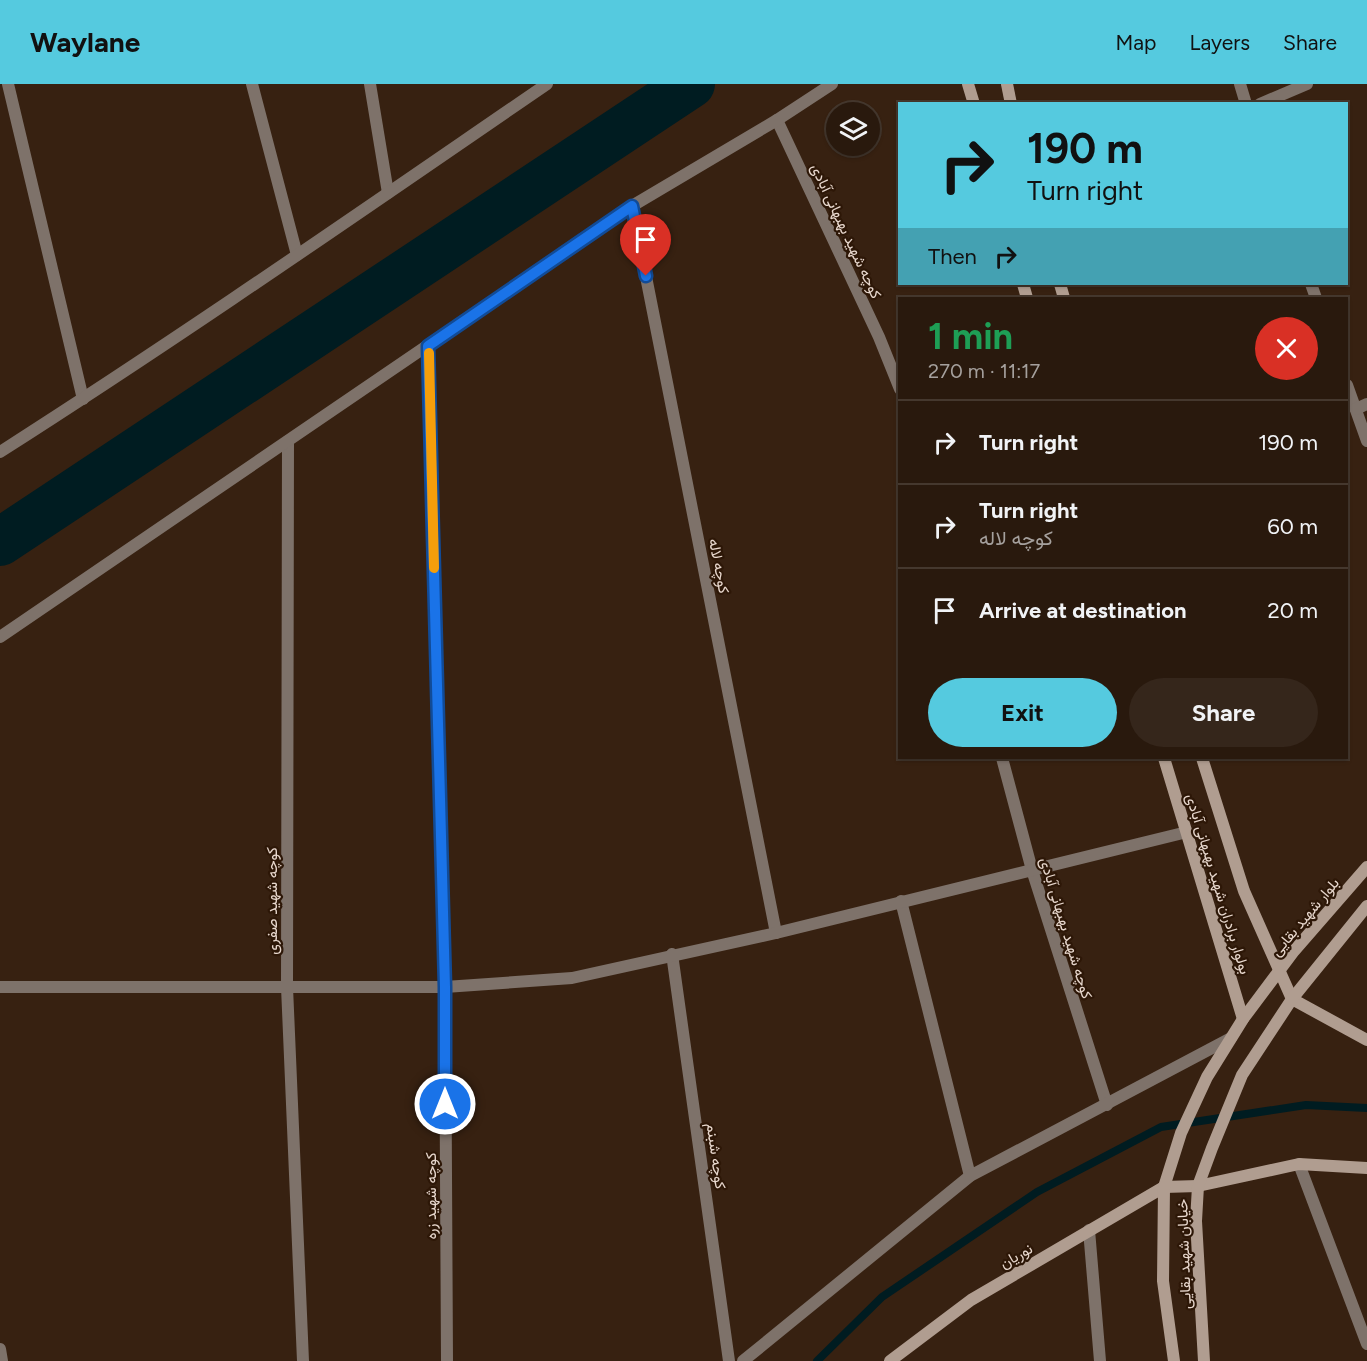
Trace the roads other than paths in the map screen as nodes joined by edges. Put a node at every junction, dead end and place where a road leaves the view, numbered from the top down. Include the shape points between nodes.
1 (8, 84) edge
2 (252, 84) edge
3 (370, 84) edge
4 (547, 84) edge
5 (832, 84) edge
6 (968, 84) edge
7 (1007, 84) edge
8 (1240, 84) edge
9 (1307, 84) edge
10 (973, 102) edge
11 (1011, 102) edge
12 (1245, 102) edge
13 (1265, 102) edge
14 (777, 120) junction
15 (388, 193) junction
16 (632, 206) junction
17 (297, 255) junction
18 (428, 346) junction
19 (898, 383) edge
20 (1348, 386) edge
21 (82, 399) junction
22 (1361, 406) edge
23 (288, 441) junction
24 (1367, 441) edge
25 (0, 452) edge
26 (0, 638) edge
27 (1002, 759) edge
28 (1164, 759) edge
29 (1202, 759) edge
30 (1187, 832) junction
31 (1367, 867) edge
32 (1032, 870) junction
33 (901, 901) junction
34 (1367, 906) edge
35 (776, 933) junction
36 (672, 954) junction
37 (1279, 971) junction
38 (0, 987) edge
39 (287, 987) junction
40 (445, 987) junction
41 (1292, 999) junction
42 (1243, 1019) junction
43 (1231, 1038) junction
44 (1367, 1040) edge
45 (1207, 1077) joint
46 (1107, 1105) junction
47 (1299, 1164) junction
48 (1367, 1168) edge
49 (970, 1176) junction
50 (1164, 1186) junction
51 (1198, 1186) junction
52 (1089, 1230) junction
53 (1367, 1344) edge
54 (0, 1349) edge
55 (2, 1361) edge
56 (303, 1361) edge
57 (447, 1361) edge
58 (729, 1361) edge
59 (743, 1361) edge
60 (890, 1361) edge
61 (1100, 1361) edge
62 (1174, 1361) edge
63 (1204, 1361) edge

1 - 21 street
2 - 17 street
3 - 15 street
4 - 15 street
5 - 14 street
6 - 10 main road
7 - 11 main road
8 - 12 street
9 - 13 street
14 - 16 street
14 - 19 street, کوچه شهید بهبهانی آبادی
15 - 17 street
16 - 18 street
16 - 35 street, کوچه لاله
17 - 21 street
18 - 23 street
18 - 40 street, کوچه شهید زره
20 - 22 street
21 - 25 street
22 - 24 street
23 - 26 street
23 - 39 street, کوچه شهید صفری
27 - 32 street, کوچه شهید بهبهانی آبادی
28 - 30 main road, بولوار برادران شهید بهبهانی آبادی
29 - 37 main road, بولوار برادران شهید بهبهانی آبادی via 1244,891
30 - 32 street
30 - 42 main road, بولوار برادران شهید بهبهانی آبادی
31 - 37 main road, بلوار شهید بقایی
32 - 33 street
32 - 46 street, کوچه شهید بهبهانی آبادی
33 - 35 street
33 - 49 street
34 - 41 main road
35 - 36 street
36 - 40 street via 572,978
36 - 58 street, کوچه شبنم
37 - 41 main road, بولوار برادران شهید بهبهانی آبادی
37 - 42 main road, بلوار شهید بقایی
38 - 39 street
39 - 40 street
39 - 56 street, کوچه شهید صفری
40 - 57 street, کوچه شهید زره
41 - 44 main road
41 - 51 main road, خیابان شهید بقایی via 1242,1075
42 - 43 main road, بلوار شهید بقایی
43 - 45 main road, بلوار شهید بقایی
43 - 46 street
45 - 50 main road, خیابان شهید بقایی via 1181,1133
46 - 49 street
47 - 48 main road
47 - 51 main road
47 - 53 street
49 - 59 street
50 - 51 main road
50 - 52 main road, نوریان
50 - 62 main road, خیابان شهید بقایی via 1163,1281
51 - 63 main road, خیابان شهید بقایی via 1196,1221
52 - 60 main road, نوریان via 971,1300
52 - 61 street
54 - 55 street

